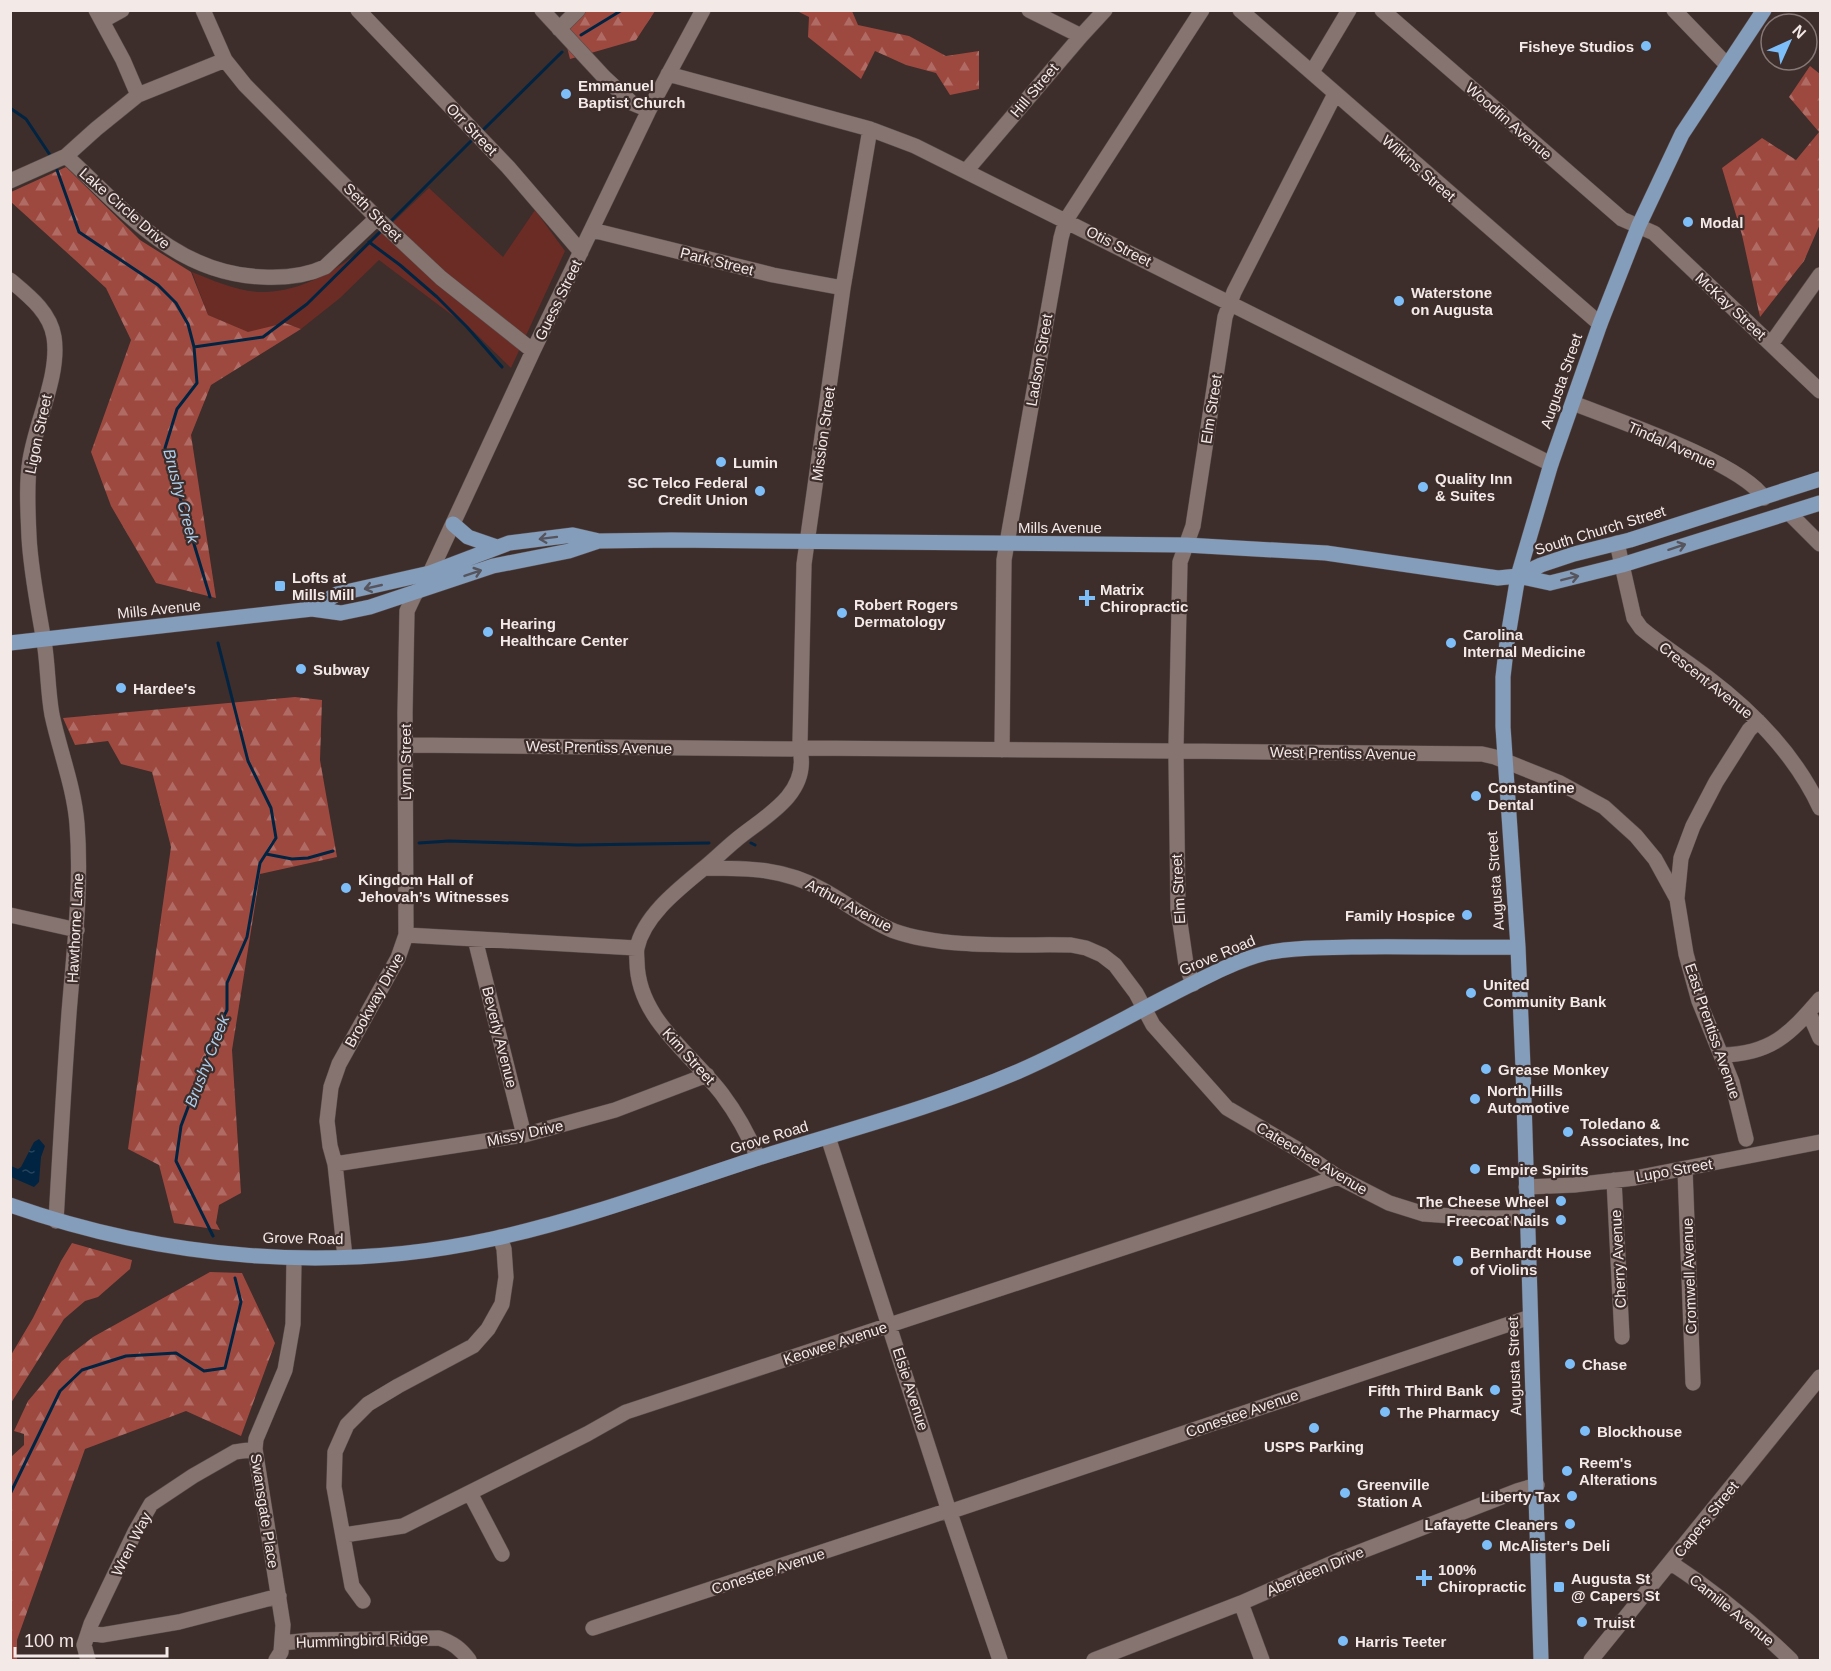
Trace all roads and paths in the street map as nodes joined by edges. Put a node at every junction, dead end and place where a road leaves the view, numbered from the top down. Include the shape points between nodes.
1 (122, 10) edge
2 (203, 10) edge
3 (358, 10) edge
4 (542, 10) edge
5 (578, 10) edge
6 (703, 10) edge
7 (1029, 10) edge
8 (1105, 10) edge
9 (1202, 10) edge
10 (1240, 10) edge
11 (1349, 10) edge
12 (1382, 10) edge
13 (1674, 10) edge
14 (1764, 10) edge
15 (99, 16) edge
16 (559, 29) junction
17 (1081, 36) junction
18 (225, 60) junction
19 (1727, 65) junction
20 (1312, 72) junction
21 (668, 74) junction
22 (1335, 94) junction
23 (138, 95) junction
24 (650, 110) junction
25 (870, 129) junction
26 (66, 156) junction
27 (966, 171) junction
28 (10, 181) edge
29 (377, 218) junction
30 (1066, 220) junction
31 (1640, 225) junction
32 (592, 230) junction
33 (581, 252) junction
34 (1821, 275) edge
35 (10, 280) edge
36 (843, 288) junction
37 (1229, 302) junction
38 (1600, 324) junction
39 (1771, 344) junction
40 (533, 351) junction
41 (1821, 391) edge
42 (1573, 403) junction
43 (1551, 464) junction
44 (1821, 479) edge
45 (1764, 498) junction
46 (1821, 503) edge
47 (1790, 514) junction
48 (453, 524) junction
49 (599, 541) junction
50 (809, 542) junction
51 (1617, 543) junction
52 (1007, 544) junction
53 (1821, 544) edge
54 (1186, 545) junction
55 (497, 548) junction
56 (1622, 565) junction
57 (430, 573) junction
58 (1518, 576) junction
59 (418, 591) junction
60 (312, 609) junction
61 (44, 639) junction
62 (10, 643) edge
63 (1758, 721) junction
64 (406, 745) junction
65 (800, 748) junction
66 (1002, 750) junction
67 (1176, 751) junction
68 (1504, 761) junction
69 (1821, 808) edge
70 (704, 868) junction
71 (1677, 899) junction
72 (10, 915) edge
73 (76, 930) junction
74 (406, 935) junction
75 (475, 939) junction
76 (1518, 947) junction
77 (636, 948) junction
78 (1193, 984) junction
79 (1821, 999) edge
80 (1144, 1009) junction
81 (1809, 1013) junction
82 (1821, 1038) edge
83 (1722, 1055) junction
84 (707, 1075) junction
85 (524, 1135) junction
86 (828, 1137) junction
87 (1746, 1139) dead end
88 (1821, 1142) edge
89 (758, 1158) junction
90 (335, 1164) junction
91 (1685, 1169) junction
92 (1338, 1177) junction
93 (1614, 1180) junction
94 (1527, 1187) junction
95 (10, 1205) edge
96 (1527, 1218) junction
97 (56, 1221) junction
98 (500, 1237) junction
99 (345, 1257) junction
100 (294, 1259) junction
101 (1530, 1317) junction
102 (890, 1325) junction
103 (1622, 1337) dead end
104 (1821, 1377) edge
105 (1693, 1383) dead end
106 (255, 1449) junction
107 (1537, 1485) junction
108 (470, 1493) junction
109 (949, 1511) junction
110 (344, 1535) junction
111 (502, 1554) dead end
112 (1671, 1563) junction
113 (279, 1596) junction
114 (363, 1601) dead end
115 (1240, 1603) junction
116 (593, 1628) dead end
117 (88, 1633) junction
118 (282, 1643) junction
119 (88, 1660) edge
120 (276, 1660) edge
121 (469, 1660) edge
122 (1000, 1660) edge
123 (1095, 1660) edge
124 (1262, 1660) edge
125 (1541, 1660) edge
126 (1591, 1660) edge
127 (1791, 1660) edge

1 - 15 street
2 - 18 street, Seth Street
3 - 33 street, Orr Street via 477,134
4 - 16 street
5 - 16 street
6 - 21 street, Guess Street
7 - 17 street
8 - 17 street, Hill Street
9 - 30 street, Ladson Street
10 - 20 street, Wilkins Street
11 - 20 street
12 - 31 street, Woodfin Avenue via 1622,219
13 - 19 street
14 - 19 main road, Augusta Street
15 - 23 street
16 - 24 street via 632,103
17 - 27 street, Hill Street
18 - 23 street
18 - 29 street, Seth Street
19 - 31 main road, Augusta Street via 1682,134
20 - 22 street, Wilkins Street
21 - 24 street, Guess Street
21 - 25 street, Otis Street
22 - 37 street, Elm Street
22 - 38 street, Wilkins Street
23 - 26 street
24 - 32 street, Guess Street
25 - 27 street, Otis Street
25 - 36 street, Mission Street
26 - 28 street
26 - 29 street, Lake Circle Drive via 156,238 210,269 232,275 287,277 320,269
27 - 30 street, Otis Street
29 - 40 street, Seth Street via 441,278
30 - 37 street, Otis Street
30 - 52 street, Ladson Street
31 - 38 main road, Augusta Street
31 - 39 street, McKay Street via 1654,233
32 - 33 street, Guess Street
32 - 36 street, Park Street via 773,275
33 - 40 street, Guess Street
34 - 39 street
35 - 61 street, Ligon Street via 50,321 54,339 29,482 29,539
36 - 50 street, Mission Street
37 - 43 street, Otis Street
37 - 54 street, Elm Street via 1193,526
38 - 42 main road, Augusta Street
39 - 41 street, McKay Street
40 - 48 street, Guess Street
42 - 43 main road, Augusta Street
42 - 45 street, Tindal Avenue via 1709,460 1760,491
43 - 58 main road, Augusta Street
44 - 45 main road, South Church Street
45 - 51 main road, South Church Street
46 - 47 main road, South Church Street
47 - 53 street
56 -> 47 main road, South Church Street
48 - 55 main road via 468,537
48 - 57 street, Guess Street
49 - 50 main road, Mills Avenue
49 -> 55 main road, Mills Avenue via 573,535
59 -> 49 main road, Mills Avenue via 493,566
50 - 52 main road, Mills Avenue
50 - 65 street, Mission Street via 803,584
51 - 56 street, Crescent Avenue
51 - 58 main road, South Church Street via 1540,565
52 - 54 main road, Mills Avenue
52 - 66 street, Ladson Street
54 - 58 main road, Mills Avenue via 1309,552 1490,578
54 - 67 street, Elm Street via 1180,562
55 - 57 main road, Mills Avenue
58 -> 56 main road, South Church Street via 1550,583
56 - 63 street, Crescent Avenue via 1634,618 1641,628
57 - 59 street, Guess Street
57 -> 60 main road, Mills Avenue via 337,594
58 - 68 main road, Augusta Street via 1503,677
59 - 60 main road, Mills Avenue via 341,613
59 - 64 street, Lynn Street via 407,616
60 - 61 main road, Mills Avenue
61 - 62 main road, Mills Avenue
61 - 73 street, Hawthorne Lane via 51,712 74,797 77,824
63 - 69 street, Crescent Avenue via 1798,770
63 - 71 street via 1716,782 1693,825 1681,858
64 - 65 street, West Prentiss Avenue
64 - 74 street, Lynn Street
65 - 66 street, West Prentiss Avenue
65 - 70 street, Mission Street via 799,778 784,802
66 - 67 street, West Prentiss Avenue
67 - 68 street, West Prentiss Avenue via 1482,754
67 - 78 street, Elm Street via 1178,909
68 - 71 street, East Prentiss Avenue via 1568,787 1604,807 1655,859
68 - 76 main road, Augusta Street
70 - 77 street via 657,911
70 - 80 street, Arthur Avenue via 765,869 788,875 821,889 873,921 920,938 1086,948 1115,965
71 - 83 street, East Prentiss Avenue via 1699,1000
72 - 73 street
73 - 97 street, Hawthorne Lane
74 - 75 street, Brookway Drive
74 - 90 street, Brookway Drive via 398,958 339,1064 331,1087 327,1121
75 - 77 street, Brookway Drive
75 - 85 street, Beverly Avenue
76 - 78 main road, Grove Road via 1296,949 1264,954
76 - 94 main road, Augusta Street
77 - 84 street, Kim Street via 637,972 648,1007
78 - 80 main road, Grove Road
79 - 81 street
80 - 86 main road, Grove Road via 993,1082
80 - 92 street, Cateechee Avenue via 1153,1025 1227,1108
81 - 82 street
81 - 83 street via 1778,1041 1750,1052
83 - 87 street, East Prentiss Avenue
84 - 85 street, Missy Drive via 615,1110
84 - 89 street, Kim Street via 739,1120
85 - 90 street, Missy Drive
86 - 89 main road, Grove Road
86 - 102 street, Elsie Avenue
88 - 91 street, Lupo Street
89 - 98 main road, Grove Road via 560,1222
90 - 99 street, Brookway Drive
91 - 93 street, Lupo Street
91 - 105 street, Cromwell Avenue
92 - 96 street, Cateechee Avenue via 1389,1203 1424,1214
92 - 102 street, Keowee Avenue
93 - 94 street, Lupo Street
93 - 103 street, Cherry Avenue
94 - 96 main road, Augusta Street
95 - 97 main road, Grove Road
96 - 101 main road, Augusta Street
97 - 100 main road, Grove Road via 136,1241
98 - 99 main road, Grove Road via 444,1248
98 - 110 street via 506,1277 502,1304 488,1329 473,1346 368,1404 347,1425 334,1452 334,1487
99 - 100 main road, Grove Road
100 - 106 street, Swansgate Place via 293,1324 285,1370 255,1439
101 - 107 main road, Augusta Street
101 - 109 street, Conestee Avenue
102 - 108 street, Keowee Avenue via 626,1412
102 - 109 street, Elsie Avenue
104 - 112 street, Capers Street
106 - 113 street, Swansgate Place
106 - 117 street, Wren Way via 235,1452 151,1504
107 - 115 street, Aberdeen Drive via 1339,1560
107 - 125 main road, Augusta Street
108 - 110 street, Keowee Avenue via 403,1526
108 - 111 street
109 - 116 street, Conestee Avenue
109 - 122 street, Elsie Avenue
110 - 114 street via 352,1586
112 - 126 street, Capers Street
112 - 127 street, Camille Avenue via 1762,1632
113 - 117 street via 179,1622 102,1635
113 - 118 street, Swansgate Place
115 - 123 street, Aberdeen Drive
115 - 124 street
117 - 119 street, Wren Way via 84,1644
118 - 120 street, Swansgate Place
118 - 121 street, Hummingbird Ridge via 439,1638 460,1649

